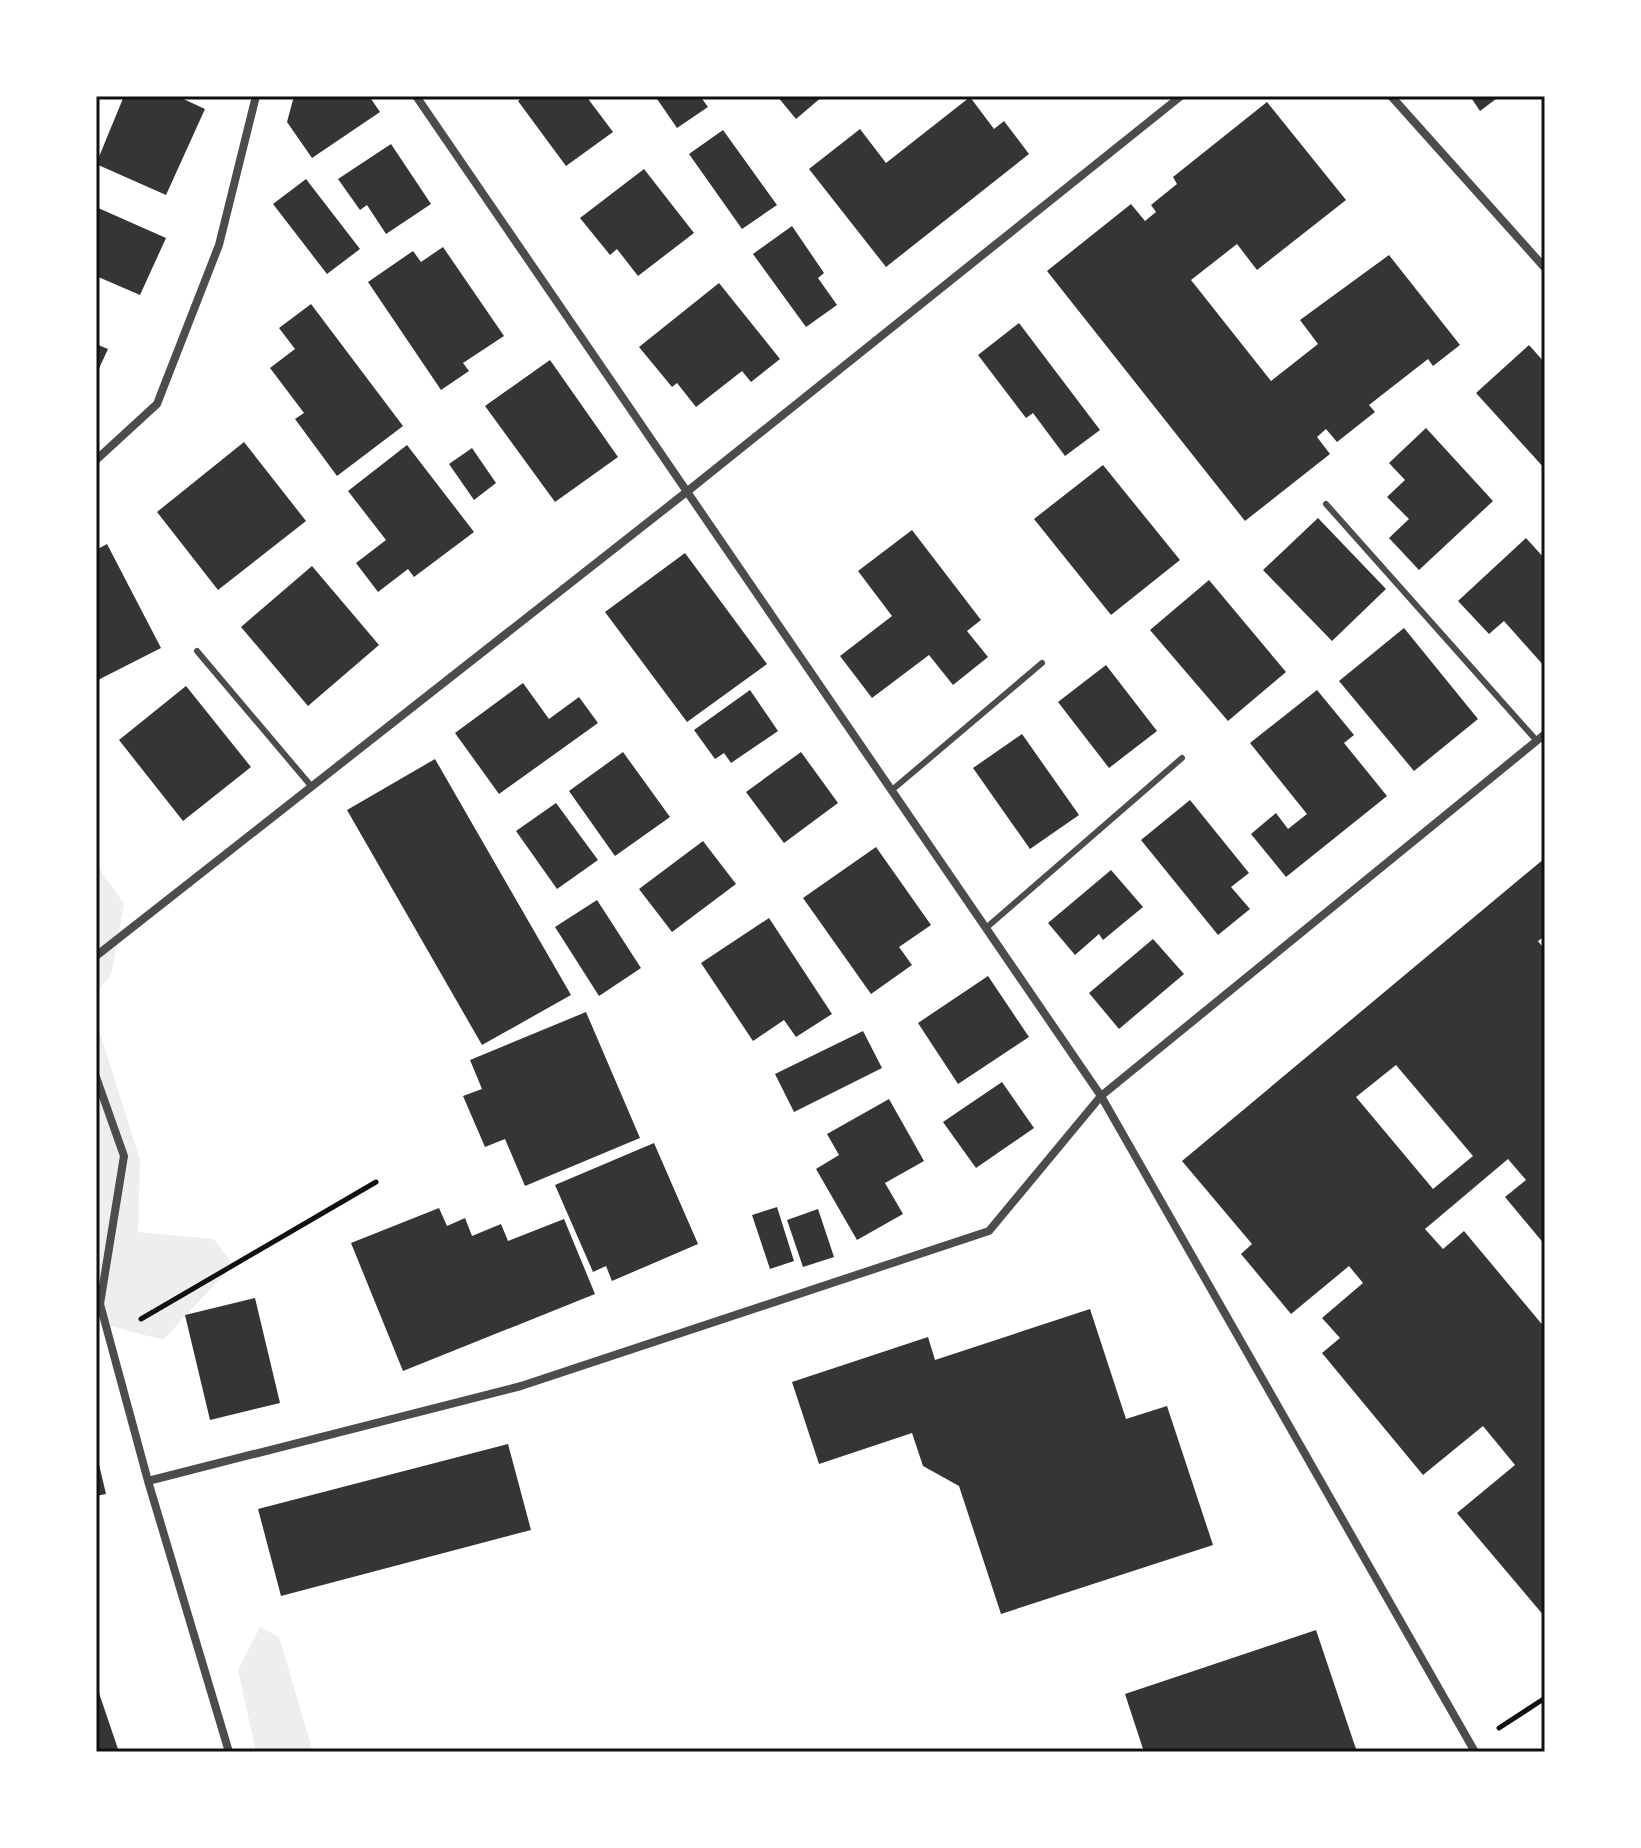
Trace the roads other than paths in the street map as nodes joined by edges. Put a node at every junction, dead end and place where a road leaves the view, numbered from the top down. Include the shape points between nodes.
1 (256, 96) edge
2 (416, 96) edge
3 (1181, 96) edge
4 (1391, 96) edge
5 (1545, 268) edge
6 (96, 460) edge
7 (689, 490) junction
8 (1326, 504) dead end
9 (197, 651) dead end
10 (1042, 663) dead end
11 (1541, 737) edge
12 (1182, 758) dead end
13 (312, 787) junction
14 (892, 790) junction
15 (986, 928) junction
16 (96, 956) edge
17 (96, 1077) edge
18 (1101, 1096) junction
19 (148, 1481) junction
20 (229, 1752) edge
21 (1475, 1752) edge

1 - 6 street via 219,245 157,404
2 - 7 street
3 - 7 street
4 - 5 street
7 - 13 street
7 - 14 street
8 - 11 lane
9 - 13 lane
10 - 14 lane
11 - 18 street
12 - 15 lane
13 - 16 street
14 - 15 street
15 - 18 street
17 - 19 street via 124,1156 100,1304
18 - 19 street via 989,1231 521,1386
18 - 21 street
19 - 20 street

